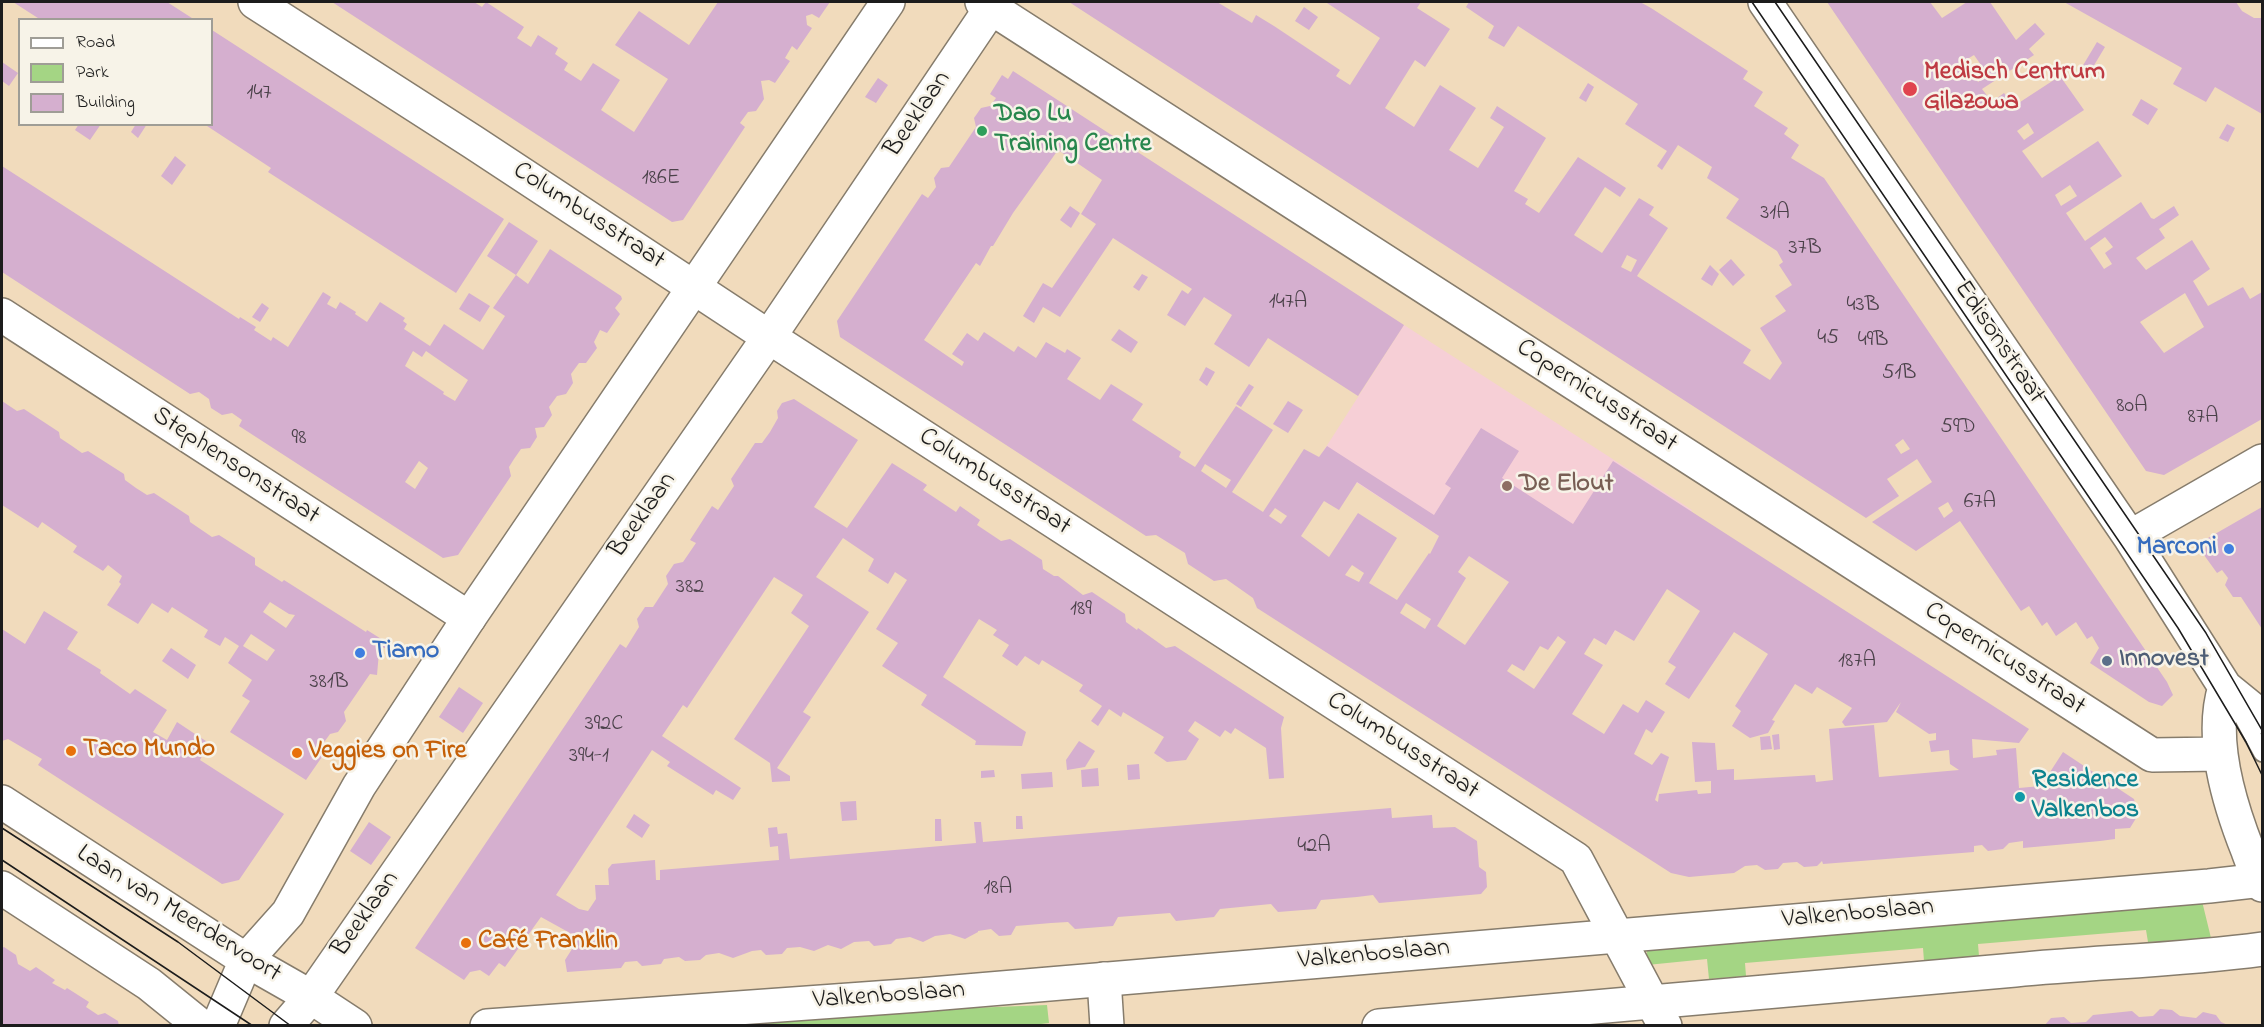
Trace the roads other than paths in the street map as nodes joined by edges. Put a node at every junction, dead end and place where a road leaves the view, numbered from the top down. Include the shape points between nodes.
1 (255, 2) edge
2 (888, 2) edge
3 (1765, 2) edge
4 (990, 4) edge
5 (695, 287) junction
6 (2, 315) edge
7 (769, 337) junction
8 (2262, 460) edge
9 (2130, 537) junction
10 (469, 618) junction
11 (2225, 687) junction
12 (2262, 717) edge
13 (2262, 753) edge
14 (2220, 754) junction
15 (2, 802) edge
16 (2261, 882) edge
17 (2, 888) edge
18 (1617, 936) junction
19 (2262, 949) edge
20 (246, 960) junction
21 (1104, 979) junction
22 (311, 997) junction
23 (1660, 1015) edge
24 (201, 1026) edge
25 (218, 1026) edge
26 (286, 1026) edge
27 (355, 1026) edge
28 (488, 1026) edge
29 (1107, 1026) edge
30 (1379, 1026) edge

1 - 5 street, Columbusstraat
2 - 5 street
3 - 9 street, Edisonstraat
4 - 7 street, Beeklaan
4 - 14 street, Copernicusstraat via 2152,755
5 - 7 street, Columbusstraat
5 - 10 street
6 - 10 street, Stephensonstraat
7 - 18 street, Columbusstraat via 1576,859
7 - 22 street, Beeklaan
8 - 9 street
9 - 11 street, Edisonstraat
10 - 20 street via 359,786 288,913
11 - 12 street, Edisonstraat
11 - 13 lane, Edisonstraat
11 - 14 street via 2221,700
14 - 16 street via 2232,810
15 - 20 street, Laan van Meerdervoort
16 - 18 street, Valkenboslaan
17 - 24 street via 149,984
18 - 21 street, Valkenboslaan
18 - 23 street, Columbusstraat
19 - 23 street via 2103,962
20 - 22 street, Laan van Meerdervoort
20 - 25 street
21 - 28 street, Valkenboslaan
21 - 29 street
22 - 26 street, Beeklaan
22 - 27 street, Laan van Meerdervoort
23 - 30 street

